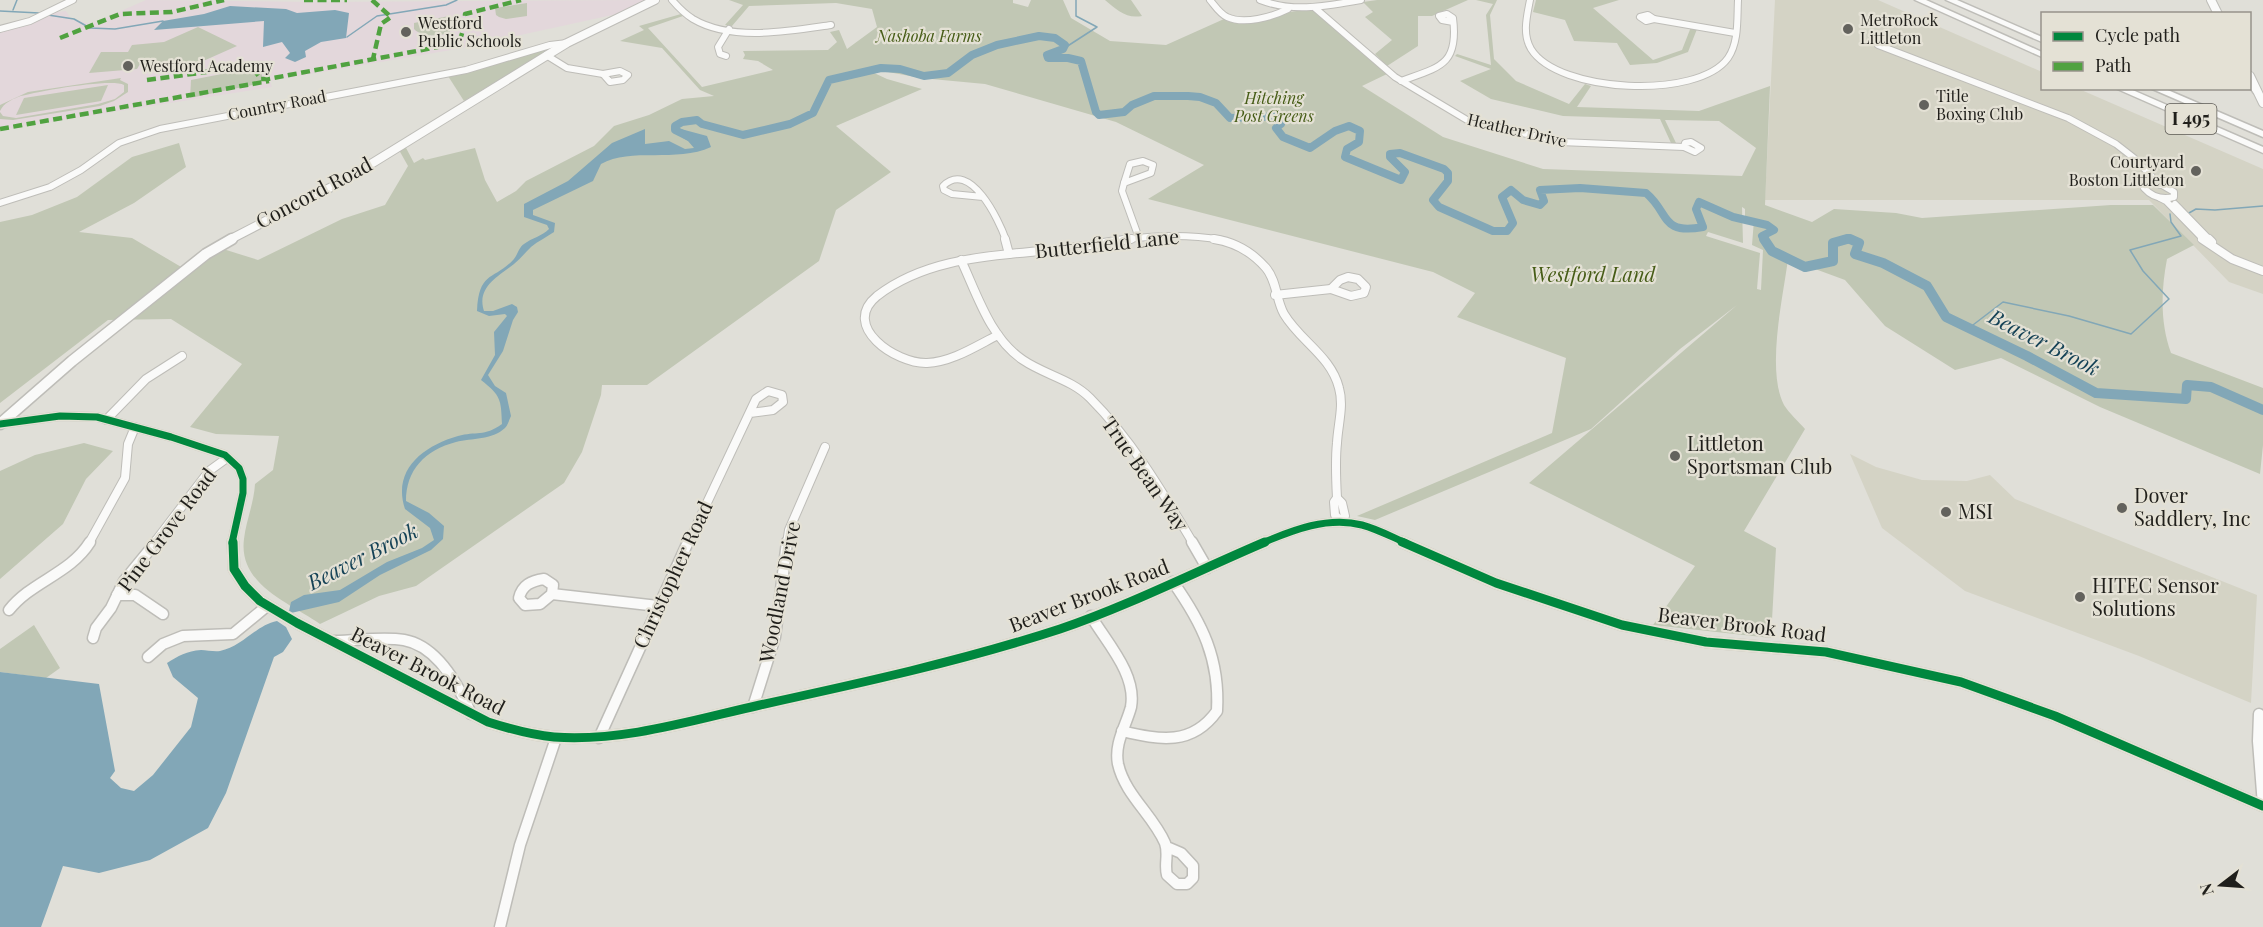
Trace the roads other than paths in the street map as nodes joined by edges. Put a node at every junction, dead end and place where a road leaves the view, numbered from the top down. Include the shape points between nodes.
1 (73, 0) edge
2 (655, 0) edge
3 (672, 0) edge
4 (1210, 0) edge
5 (1260, 0) edge
6 (1360, 0) edge
7 (1530, 0) edge
8 (1738, 0) edge
9 (1918, 0) edge
10 (1950, 0) edge
11 (1955, 0) edge
12 (1289, 8) junction
13 (1315, 8) junction
14 (1654, 19) dead end
15 (1453, 22) dead end
16 (831, 25) dead end
17 (0, 29) edge
18 (729, 29) junction
19 (2041, 32) edge
20 (1735, 33) junction
21 (2041, 39) edge
22 (567, 43) junction
23 (1878, 45) dead end
24 (2041, 54) edge
25 (546, 55) junction
26 (726, 57) dead end
27 (603, 74) dead end
28 (2251, 78) edge
29 (1401, 81) junction
30 (2251, 84) edge
31 (2124, 90) edge
32 (2159, 90) edge
33 (2164, 90) edge
34 (2257, 91) junction
35 (2263, 103) edge
36 (2241, 125) junction
37 (2263, 134) edge
38 (1684, 147) dead end
39 (2263, 150) edge
40 (2130, 158) junction
41 (1124, 183) junction
42 (2149, 183) junction
43 (2159, 184) junction
44 (983, 197) junction
45 (2160, 198) junction
46 (2170, 199) junction
47 (0, 203) edge
48 (1139, 238) junction
49 (1009, 254) junction
50 (961, 260) junction
51 (2263, 271) edge
52 (1331, 289) dead end
53 (1275, 295) junction
54 (998, 335) junction
55 (182, 356) dead end
56 (750, 413) dead end
57 (13, 415) junction
58 (43, 419) junction
59 (106, 420) junction
60 (0, 424) edge
61 (135, 427) junction
62 (825, 447) dead end
63 (227, 458) junction
64 (1341, 521) junction
65 (1207, 568) junction
66 (1173, 582) junction
67 (552, 594) dead end
68 (117, 595) junction
69 (658, 606) junction
70 (269, 608) junction
71 (9, 609) dead end
72 (163, 614) dead end
73 (1091, 616) junction
74 (93, 638) dead end
75 (331, 640) junction
76 (148, 657) dead end
77 (753, 707) junction
78 (471, 714) junction
79 (2259, 714) dead end
80 (1122, 731) junction
81 (556, 738) junction
82 (599, 738) junction
83 (2263, 806) edge
84 (1167, 847) dead end
85 (500, 927) edge

1 - 17 street via 30,21
2 - 22 main road, Concord Road
3 - 18 street via 695,20
4 - 12 street via 1224,16 1236,19
5 - 12 street
6 - 13 street
7 - 20 street via 1524,30 1533,54 1564,74 1603,86 1641,86 1705,76 1727,59
8 - 20 street
9 - 24 highway
10 - 21 highway
11 - 19 highway
12 - 13 street
13 - 29 street, Heather Drive
14 - 20 street
15 - 29 street via 1455,45 1448,59
16 - 18 street via 774,32
18 - 26 street via 718,47
22 - 25 main road, Concord Road
22 - 47 street, Country Road via 466,70 160,129 119,144 50,187
23 - 40 street via 2068,118 2116,144
25 - 27 street via 567,68
25 - 57 main road, Concord Road via 345,180 206,254 72,361
28 - 34 main road
29 - 38 street, Heather Drive via 1467,120 1538,138 1584,144
30 - 34 highway
31 - 39 highway, I 495
32 - 36 highway, I 495
33 - 36 highway
34 - 35 main road
36 - 37 highway, I 495
40 - 42 street
40 - 43 street
41 - 41 street via 1151,173 1153,165 1132,162
41 - 48 street via 1122,194
42 - 43 street
42 - 45 street via 2145,190
43 - 46 street via 2174,192
44 - 44 street via 962,179 951,179 942,186 949,194
44 - 49 street via 1003,230
45 - 46 street
45 - 51 street via 2211,248
46 - 51 street via 2214,245
48 - 49 street, Butterfield Lane
48 - 53 street, Butterfield Lane via 1195,235 1234,245 1268,270
49 - 50 street
50 - 54 street, True Bean Way
50 - 54 street via 920,272 885,291 866,308 865,325 896,356 920,363 947,358
52 - 53 street
53 - 64 street, Butterfield Lane via 1293,327 1327,362 1340,390 1334,502 1335,515
54 - 65 street, True Bean Way via 1022,360 1077,387 1111,422 1132,447
55 - 59 street via 146,379
56 - 69 street, Christopher Road
57 - 58 street
57 - 60 main road, Concord Road
58 - 59 street via 85,416
58 - 60 street
59 - 61 street
61 - 63 street via 205,447
61 - 71 street via 128,439 125,478 78,560 31,586
62 - 77 street, Woodland Drive via 789,530 775,637
63 - 68 street, Pine Grove Road via 209,471
63 - 70 street, Beaver Brook Road via 243,479 232,545 234,569 245,586
64 - 65 street, Beaver Brook Road via 1288,532
64 - 83 street, Beaver Brook Road via 1364,525 1496,583 1622,625 1706,642 1826,652 1961,682 2055,716
65 - 66 street, Beaver Brook Road
66 - 73 street, Beaver Brook Road
66 - 80 street via 1209,638 1216,711 1201,729 1182,737 1157,739
67 - 69 street
68 - 72 street via 135,595
68 - 74 street, Pine Grove Road
69 - 82 street, Christopher Road
70 - 75 street, Beaver Brook Road
70 - 76 street via 233,634 183,636 163,644
73 - 77 street, Beaver Brook Road via 964,658
73 - 80 street via 1130,686 1132,701
75 - 78 street, Beaver Brook Road
75 - 78 street via 414,642 449,674
77 - 82 street, Beaver Brook Road
78 - 81 street, Beaver Brook Road via 508,730
79 - 83 street
80 - 84 street via 1117,752 1119,771
81 - 82 street, Beaver Brook Road
81 - 85 street via 520,845

